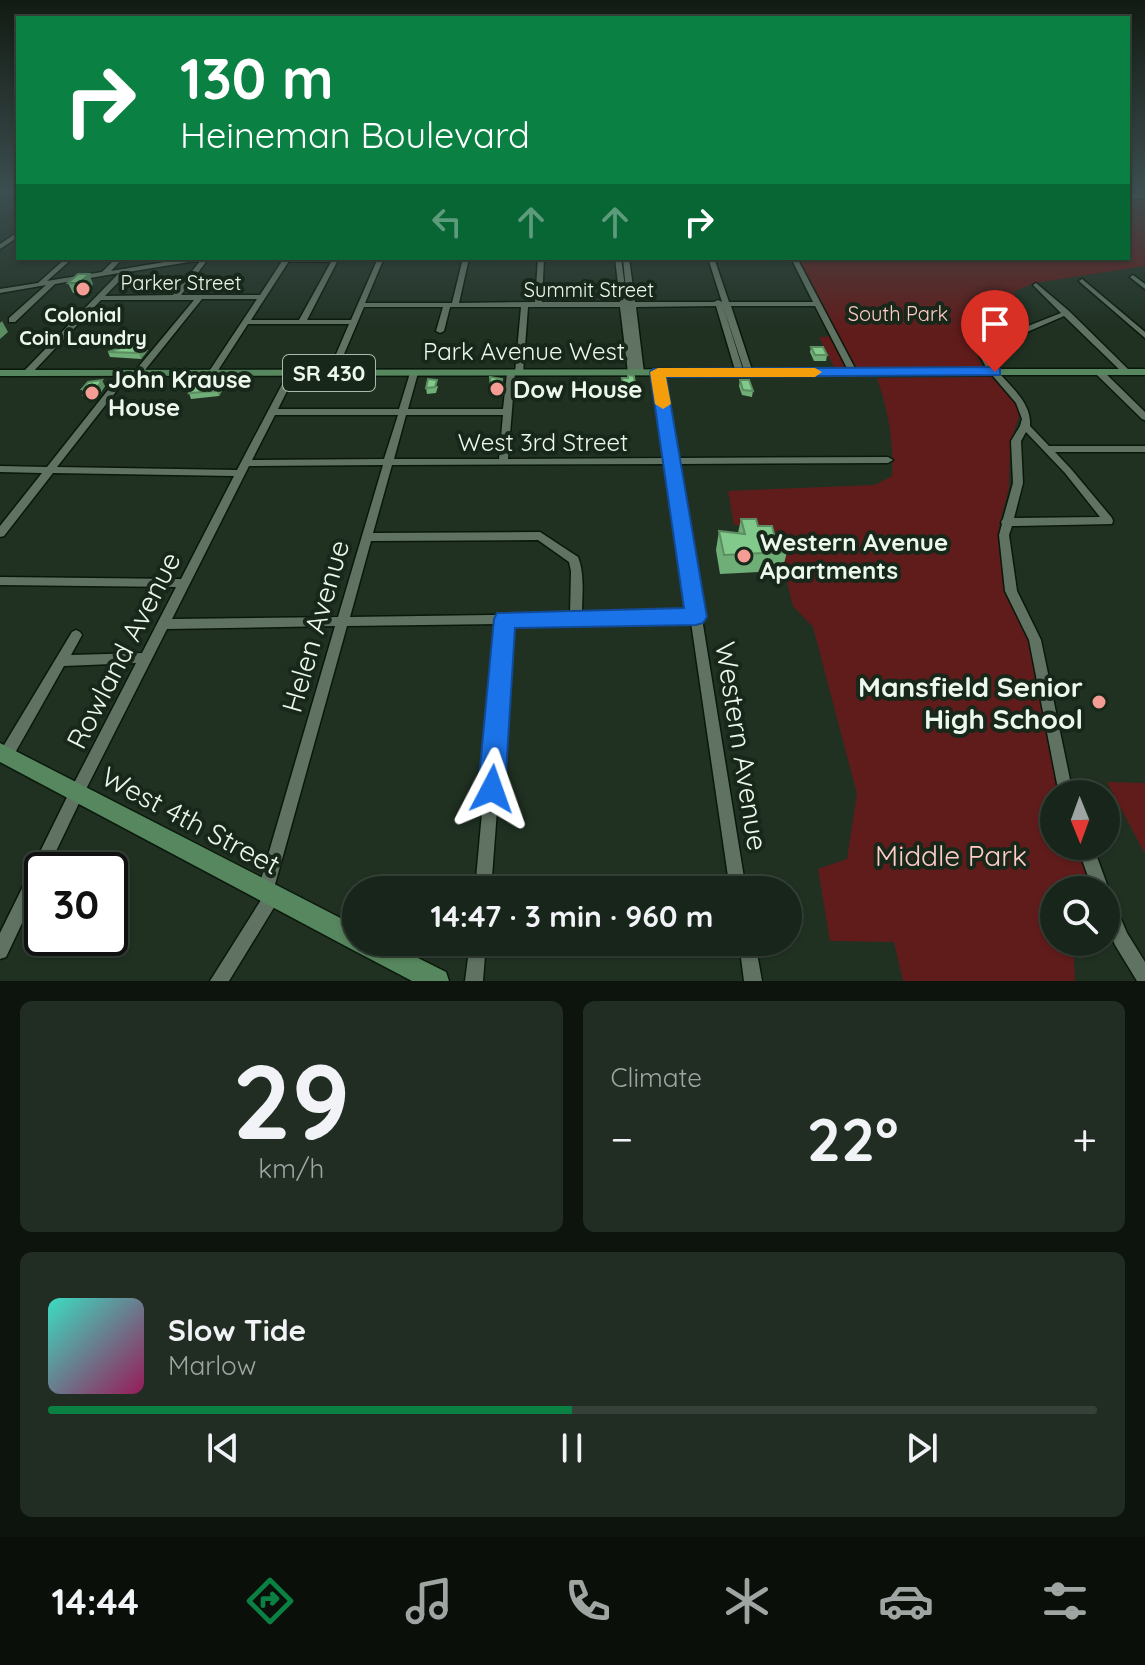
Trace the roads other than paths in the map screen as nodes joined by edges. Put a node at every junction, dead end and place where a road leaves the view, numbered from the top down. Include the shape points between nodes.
1 (68, 260) edge
2 (118, 260) edge
3 (191, 260) edge
4 (203, 260) edge
5 (286, 260) edge
6 (335, 260) edge
7 (380, 260) edge
8 (465, 260) edge
9 (541, 260) edge
10 (618, 260) edge
11 (626, 260) edge
12 (705, 260) edge
13 (711, 260) edge
14 (795, 260) edge
15 (126, 270) junction
16 (104, 274) junction
17 (1133, 277) dead end
18 (1082, 281) dead end
19 (54, 282) junction
20 (40, 285) junction
21 (1036, 285) dead end
22 (1145, 287) edge
23 (0, 291) edge
24 (262, 297) junction
25 (100, 298) junction
26 (175, 298) junction
27 (199, 298) junction
28 (627, 304) junction
29 (722, 304) junction
30 (818, 304) junction
31 (361, 305) junction
32 (451, 305) junction
33 (525, 305) junction
34 (538, 305) junction
35 (1066, 313) junction
36 (12, 320) dead end
37 (245, 322) junction
38 (302, 322) junction
39 (354, 322) junction
40 (440, 331) dead end
41 (1145, 336) edge
42 (658, 372) junction
43 (853, 372) junction
44 (995, 372) junction
45 (1099, 372) junction
46 (1127, 372) junction
47 (1145, 372) edge
48 (0, 373) edge
49 (27, 373) junction
50 (132, 373) junction
51 (212, 373) junction
52 (292, 373) junction
53 (332, 373) junction
54 (414, 373) junction
55 (515, 373) junction
56 (636, 373) junction
57 (744, 373) junction
58 (272, 412) junction
59 (403, 412) junction
60 (507, 412) junction
61 (1145, 417) edge
62 (1025, 426) junction
63 (1017, 438) junction
64 (1045, 447) junction
65 (1145, 449) edge
66 (888, 460) dead end
67 (672, 461) junction
68 (388, 462) junction
69 (503, 462) junction
70 (243, 468) junction
71 (0, 469) edge
72 (49, 470) junction
73 (1006, 522) junction
74 (0, 533) edge
75 (367, 537) junction
76 (0, 581) edge
77 (184, 583) junction
78 (696, 617) junction
79 (576, 618) junction
80 (505, 619) junction
81 (343, 622) junction
82 (164, 624) junction
83 (76, 635) dead end
84 (146, 658) junction
85 (61, 661) junction
86 (3, 754) edge
87 (1063, 780) edge
88 (76, 794) junction
89 (484, 876) edge
90 (736, 876) edge
91 (269, 894) junction
92 (342, 932) edge
93 (1120, 937) edge
94 (0, 951) edge
95 (388, 956) edge
96 (477, 956) edge
97 (749, 956) edge
98 (1145, 978) edge
99 (219, 981) edge
100 (437, 981) edge
101 (474, 981) edge
102 (753, 981) edge

1 - 20 street
2 - 16 street
3 - 15 street
4 - 26 street
5 - 24 street
6 - 38 street
7 - 31 street
8 - 32 street
9 - 34 street
10 - 28 street
11 - 28 street
12 - 29 street
13 - 29 street
14 - 30 street
15 - 16 street
15 - 25 street
16 - 19 street
17 - 22 street
18 - 41 street
19 - 20 street
19 - 36 street
20 - 23 street
21 - 35 street
24 - 27 street, Parker Street
24 - 37 street
25 - 26 street, Parker Street
25 - 49 street
26 - 27 street, Parker Street
27 - 50 street
28 - 29 street, Summit Street
28 - 34 street, Summit Street
28 - 56 street
29 - 30 street, Summit Street
29 - 57 street
30 - 43 street
31 - 32 street, Summit Street
31 - 39 street
32 - 33 street, Summit Street
32 - 40 street
33 - 34 street, Summit Street
33 - 55 street
35 - 44 street via 980,342 978,348
35 - 46 street
37 - 38 street
37 - 51 street
38 - 39 street
39 - 53 street
42 - 56 main road, Park Avenue West / SR 430
42 - 57 main road, Park Avenue West / SR 430
42 - 67 street, Western Avenue
43 - 44 main road, Park Avenue West / SR 430
43 - 57 main road, Park Avenue West / SR 430
44 - 45 main road, Park Avenue West / SR 430
44 - 62 street via 1020,402
45 - 46 main road, Park Avenue West / SR 430
45 - 61 street
46 - 47 main road, Park Avenue West / SR 430
48 - 49 main road, Park Avenue West / SR 430
49 - 50 main road, Park Avenue West / SR 430
50 - 51 main road, Park Avenue West / SR 430
50 - 72 street
51 - 52 main road, Park Avenue West / SR 430
52 - 53 main road, Park Avenue West / SR 430
52 - 58 street, Rowland Avenue
53 - 54 main road, Park Avenue West / SR 430
54 - 55 main road, Park Avenue West / SR 430
54 - 59 street, Helen Avenue
55 - 56 main road, Park Avenue West / SR 430
55 - 60 street
58 - 59 street
58 - 70 street, Rowland Avenue
59 - 60 street
59 - 68 street, Helen Avenue
60 - 69 street
62 - 63 street
62 - 64 street
63 - 64 street via 1031,438
63 - 73 street via 1018,483
64 - 65 street
64 - 73 street via 1108,521
66 - 67 street, West 3rd Street
67 - 69 street, West 3rd Street
67 - 78 street, Western Avenue
68 - 69 street, West 3rd Street
68 - 70 street, West 3rd Street
68 - 75 street, Helen Avenue
70 - 72 street, West 3rd Street
70 - 77 street, Rowland Avenue
71 - 72 street, West 3rd Street
72 - 74 street
73 - 87 street via 1011,591 1035,640
75 - 79 street via 540,536 574,560
75 - 81 street, Helen Avenue
76 - 77 street
77 - 82 street, Rowland Avenue
78 - 79 street
78 - 90 street, Western Avenue
79 - 80 street
80 - 81 street
80 - 89 street
81 - 82 street
81 - 91 street, Helen Avenue
82 - 84 street, Rowland Avenue
83 - 85 street
84 - 85 street
84 - 88 street, Rowland Avenue
85 - 86 street
86 - 88 main road, West 4th Street
88 - 91 main road, West 4th Street
88 - 94 street, Rowland Avenue
91 - 92 main road, West 4th Street
91 - 99 street, Helen Avenue
93 - 98 street
95 - 100 main road
96 - 101 street
97 - 102 street

